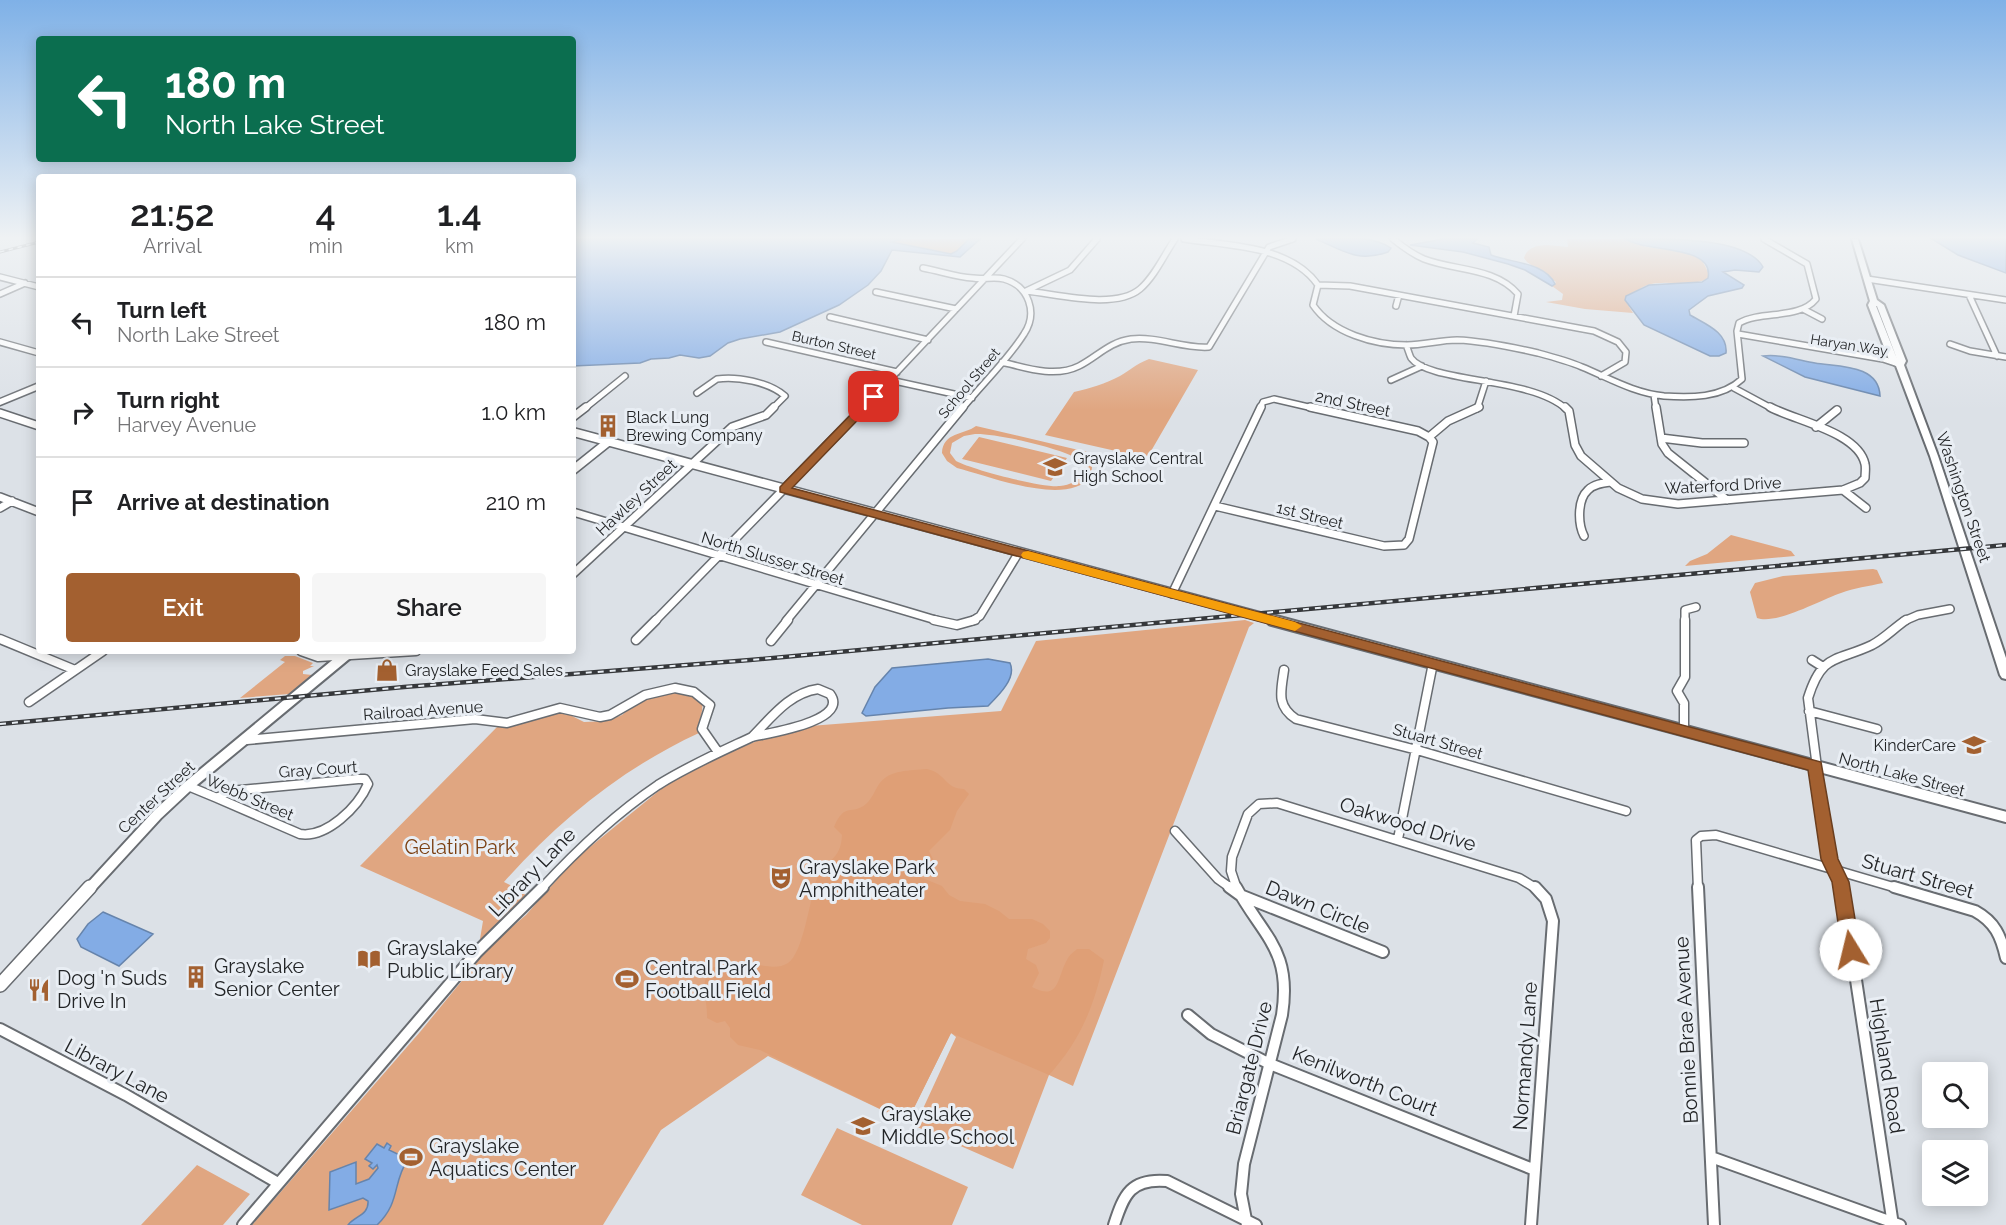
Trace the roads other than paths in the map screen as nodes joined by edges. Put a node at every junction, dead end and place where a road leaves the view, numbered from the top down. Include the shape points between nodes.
1 (896, 296) edge
2 (968, 296) edge
3 (1028, 296) edge
4 (1072, 296) edge
5 (1121, 296) edge
6 (1240, 296) edge
7 (1315, 296) edge
8 (1399, 296) edge
9 (1405, 296) edge
10 (1518, 296) edge
11 (1815, 296) edge
12 (1873, 296) edge
13 (1970, 296) edge
14 (1978, 296) edge
15 (2006, 300) edge
16 (1396, 306) dead end
17 (956, 309) junction
18 (1803, 309) junction
19 (1514, 316) junction
20 (830, 317) dead end
21 (1822, 319) dead end
22 (1738, 336) junction
23 (928, 340) junction
24 (0, 342) edge
25 (766, 342) dead end
26 (1950, 344) dead end
27 (1406, 345) junction
28 (36, 352) edge
29 (1997, 356) junction
30 (2006, 357) edge
31 (1002, 362) junction
32 (1900, 365) junction
33 (1422, 366) junction
34 (897, 372) junction
35 (625, 376) dead end
36 (1601, 376) junction
37 (890, 380) junction
38 (1391, 380) dead end
39 (1486, 381) junction
40 (36, 387) edge
41 (1734, 388) junction
42 (697, 393) dead end
43 (1654, 395) junction
44 (972, 398) junction
45 (0, 402) edge
46 (1837, 410) dead end
47 (0, 413) edge
48 (576, 415) edge
49 (36, 425) edge
50 (1816, 427) junction
51 (576, 433) edge
52 (1430, 437) junction
53 (1661, 438) junction
54 (608, 442) junction
55 (1744, 443) dead end
56 (691, 464) junction
57 (576, 468) edge
58 (1611, 482) junction
59 (784, 489) junction
60 (1843, 490) junction
61 (0, 497) edge
62 (1727, 500) junction
63 (12, 501) junction
64 (1215, 506) junction
65 (0, 508) edge
66 (1866, 508) dead end
67 (36, 511) edge
68 (576, 513) edge
69 (874, 514) junction
70 (624, 527) junction
71 (1584, 536) dead end
72 (1018, 552) junction
73 (718, 556) junction
74 (576, 571) edge
75 (816, 585) junction
76 (1172, 594) junction
77 (1696, 607) dead end
78 (1950, 609) dead end
79 (0, 639) edge
80 (636, 640) dead end
81 (771, 641) dead end
82 (36, 654) edge
83 (36, 654) edge
84 (99, 654) edge
85 (310, 654) edge
86 (347, 654) edge
87 (1812, 660) dead end
88 (1433, 663) junction
89 (1823, 667) junction
90 (75, 670) junction
91 (1284, 670) dead end
92 (2006, 675) edge
93 (29, 702) dead end
94 (1809, 711) junction
95 (1877, 729) dead end
96 (1684, 731) junction
97 (752, 737) junction
98 (247, 740) junction
99 (1417, 750) junction
100 (718, 752) junction
101 (1816, 766) junction
102 (188, 786) junction
103 (216, 799) junction
104 (1259, 804) joint
105 (1626, 811) dead end
106 (2006, 817) edge
107 (1175, 831) dead end
108 (300, 834) joint
109 (1701, 836) joint
110 (1398, 839) junction
111 (1835, 871) junction
112 (1542, 893) joint
113 (1240, 895) junction
114 (1383, 952) dead end
115 (2006, 958) edge
116 (0, 985) edge
117 (1188, 1015) dead end
118 (0, 1029) edge
119 (1270, 1064) junction
120 (1711, 1157) junction
121 (1535, 1170) junction
122 (278, 1183) junction
123 (1249, 1224) edge
124 (1895, 1224) edge
125 (243, 1225) edge
126 (1114, 1225) edge
127 (1531, 1225) edge
128 (1714, 1225) edge

1 - 17 street
2 - 17 street
3 - 31 street, School Street via 1030,320
4 - 5 street
6 - 31 street via 1209,347 1134,339 1105,346 1080,365 1064,371 1046,372
7 - 27 street via 1313,305 1325,320 1366,338
8 - 16 street
9 - 19 street
10 - 19 street
11 - 18 street via 1812,306
12 - 32 main road, Washington Street via 1872,305 1893,360
13 - 29 street
14 - 15 street
17 - 23 street
18 - 21 street
18 - 22 street via 1752,315 1739,323
19 - 36 street via 1594,331 1618,342 1626,352 1625,362
20 - 23 street
22 - 32 street, Haryan Way
22 - 41 street via 1743,375
23 - 34 street
24 - 28 street
25 - 34 street, Burton Street
26 - 29 street
27 - 33 street via 1412,359
27 - 36 street via 1447,340 1472,342 1558,359
29 - 30 street
31 - 44 street, School Street
32 - 92 main road, Washington Street via 1942,478
33 - 38 street
33 - 39 street, Waterford Drive
34 - 37 street
35 - 48 street
36 - 43 street
37 - 44 street, Burton Street
37 - 59 street
39 - 52 street via 1479,407 1467,416 1446,422
39 - 58 street, Waterford Drive via 1537,391 1562,403 1569,411 1577,451
40 - 45 main road
41 - 43 street via 1721,393
41 - 50 street
42 - 56 street, Hawley Street via 710,382 726,377 777,389 785,396 766,415 732,427
43 - 53 street
44 - 69 street, School Street
46 - 50 street
47 - 49 street
50 - 60 street via 1847,440 1864,458 1865,478
51 - 54 street, North Lake Street
52 - 64 street, 2nd Street via 1418,431 1270,399 1263,402
52 - 64 street, 1st Street via 1433,442 1409,538 1399,547
53 - 55 street
53 - 62 street via 1675,461
54 - 56 street, North Lake Street
54 - 57 street
56 - 59 street, North Lake Street
56 - 70 street, Hawley Street
58 - 62 street, Waterford Drive via 1634,496 1660,503
58 - 71 street via 1589,488 1581,498 1578,526
59 - 69 street, North Lake Street
59 - 73 street
60 - 62 street, Waterford Drive
60 - 66 street
61 - 63 street
63 - 65 street
63 - 67 street
64 - 76 street
68 - 70 street, North Slusser Street
69 - 72 street, North Lake Street
69 - 75 street, School Street
70 - 73 street, North Slusser Street
70 - 74 street, Hawley Street
72 - 75 street, North Slusser Street via 980,616 966,624 948,624
72 - 76 street, North Lake Street
73 - 75 street, North Slusser Street
73 - 80 street
75 - 81 street, School Street
76 - 88 street, North Lake Street
77 - 96 street via 1685,610 1685,677 1677,691 1684,703
78 - 89 street via 1907,619 1883,639 1842,654
79 - 83 street
82 - 90 street
84 - 90 street
85 - 86 street
86 - 98 street, Center Street
87 - 89 street
88 - 96 street, North Lake Street
88 - 99 street
89 - 94 street, Highland Road via 1810,688
90 - 93 street
91 - 99 street, Stuart Street via 1280,702 1286,713 1316,725
94 - 95 street
94 - 101 street, Highland Road
96 - 101 street, North Lake Street
97 - 97 street, Library Lane via 801,692 817,689 833,698 833,708 818,720
97 - 100 street, Library Lane
98 - 100 street, Railroad Avenue via 475,719 507,723 561,708 596,718 611,715 652,692 690,688 710,705 702,729
98 - 102 street, Center Street
99 - 105 street, Stuart Street
99 - 110 street
100 - 122 street, Library Lane via 657,786 564,862 519,913 477,952
101 - 106 street, North Lake Street
101 - 111 street, Highland Road via 1829,859
102 - 103 street, Webb Street
102 - 116 street, Center Street
103 - 108 street, Webb Street
103 - 108 street, Gray Court via 231,791 358,779 368,784 364,793 324,831 310,836
104 - 110 street, Oakwood Drive via 1278,803
104 - 113 street, Briargate Drive via 1244,824 1232,857 1231,871
107 - 113 street, Briargate Drive via 1218,879
109 - 111 street, Stuart Street via 1716,836
109 - 120 street, Bonnie Brae Avenue via 1696,840 1695,859
110 - 112 street, Oakwood Drive via 1519,878
111 - 115 street, Stuart Street via 1985,916 1999,932
111 - 124 street, Highland Road via 1840,882
112 - 121 street, Normandy Lane via 1551,905 1553,921
113 - 114 street, Dawn Circle
113 - 119 street, Briargate Drive via 1273,943 1282,965 1286,990
117 - 119 street, Kenilworth Court via 1211,1035
118 - 122 street, Library Lane via 135,1100
119 - 121 street, Kenilworth Court
119 - 123 street, Briargate Drive via 1244,1164 1241,1194
120 - 124 street
120 - 128 street, Bonnie Brae Avenue
121 - 127 street, Normandy Lane
122 - 125 street, Library Lane
123 - 126 street via 1167,1181 1153,1179 1144,1180 1128,1192

